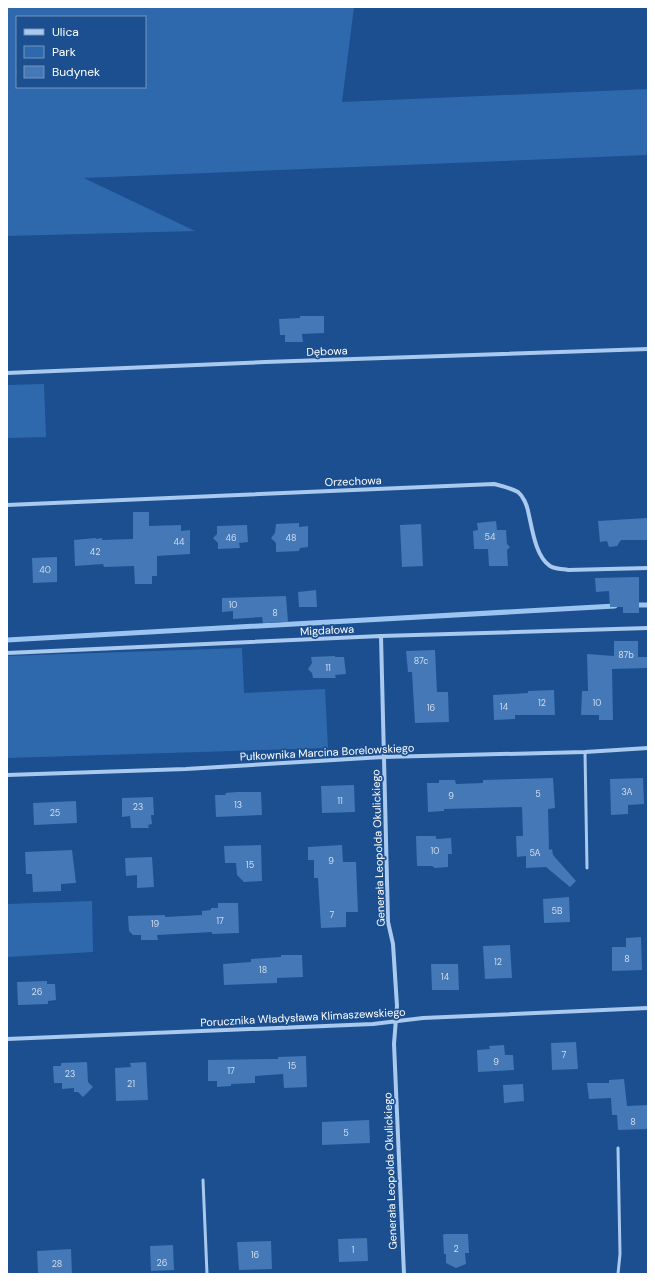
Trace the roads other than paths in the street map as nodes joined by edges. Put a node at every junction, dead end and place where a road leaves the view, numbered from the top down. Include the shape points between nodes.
1 (648, 349) edge
2 (7, 373) edge
3 (7, 505) edge
4 (648, 568) edge
5 (648, 628) edge
6 (381, 636) junction
7 (7, 653) edge
8 (648, 748) edge
9 (585, 752) junction
10 (383, 757) junction
11 (7, 775) edge
12 (587, 868) dead end
13 (648, 1008) edge
14 (397, 1022) junction
15 (7, 1040) edge
16 (618, 1148) dead end
17 (203, 1180) dead end
18 (207, 1274) edge
19 (404, 1274) edge
20 (618, 1274) edge

1 - 2 street, Dębowa
3 - 4 street, Orzechowa via 494,484 519,493 526,504 539,552 550,566 568,570
5 - 6 street, Migdałowa
6 - 7 street, Migdałowa
6 - 10 street, Generała Leopolda Okulickiego
8 - 9 street, Pułkownika Marcina Borelowskiego
9 - 10 street, Pułkownika Marcina Borelowskiego
9 - 12 lane
10 - 11 street, Pułkownika Marcina Borelowskiego via 186,769
10 - 14 street, Generała Leopolda Okulickiego via 388,922 393,944
13 - 14 street, Porucznika Władysława Klimaszewskiego via 423,1018
14 - 15 street, Porucznika Władysława Klimaszewskiego
14 - 19 street, Generała Leopolda Okulickiego via 394,1044
16 - 20 lane
17 - 18 lane

